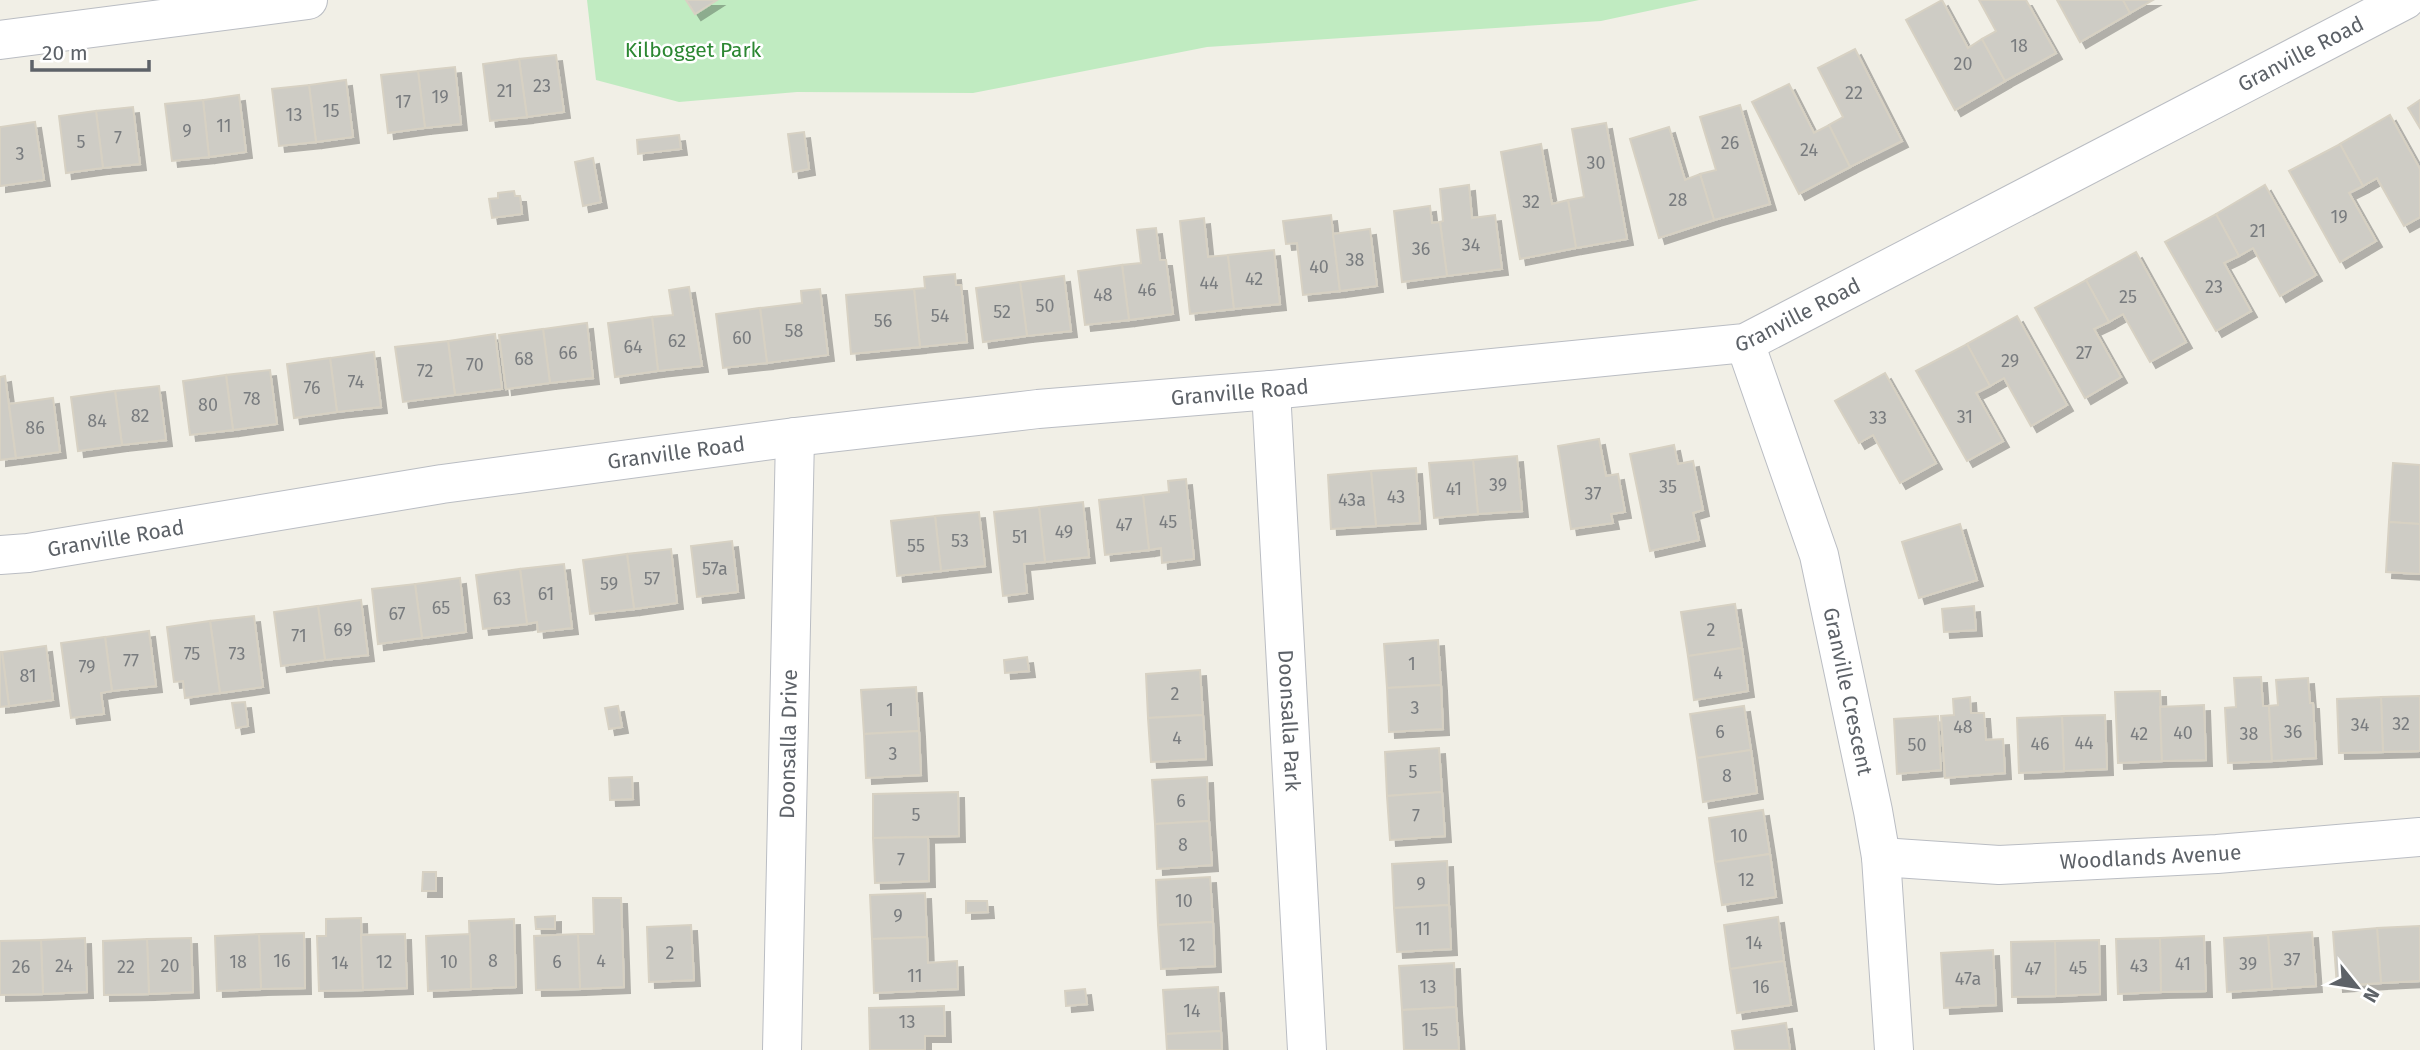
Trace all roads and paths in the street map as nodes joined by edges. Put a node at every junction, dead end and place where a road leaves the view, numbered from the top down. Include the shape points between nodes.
1 (308, 0) edge
2 (2405, 0) edge
3 (0, 40) edge
4 (1745, 343) junction
5 (1271, 390) junction
6 (795, 437) junction
7 (0, 555) edge
8 (2420, 837) edge
9 (1881, 857) junction
10 (782, 1050) edge
11 (1307, 1050) edge
12 (1894, 1050) edge

1 - 3 street
2 - 4 street, Granville Road
4 - 5 street, Granville Road
4 - 9 street, Granville Crescent via 1819,555
5 - 6 street, Granville Road via 1038,409
5 - 11 street, Doonsalla Park
6 - 7 street, Granville Road via 442,484
6 - 10 street, Doonsalla Drive
8 - 9 street, Woodlands Avenue via 1999,866
9 - 12 street, Granville Crescent

